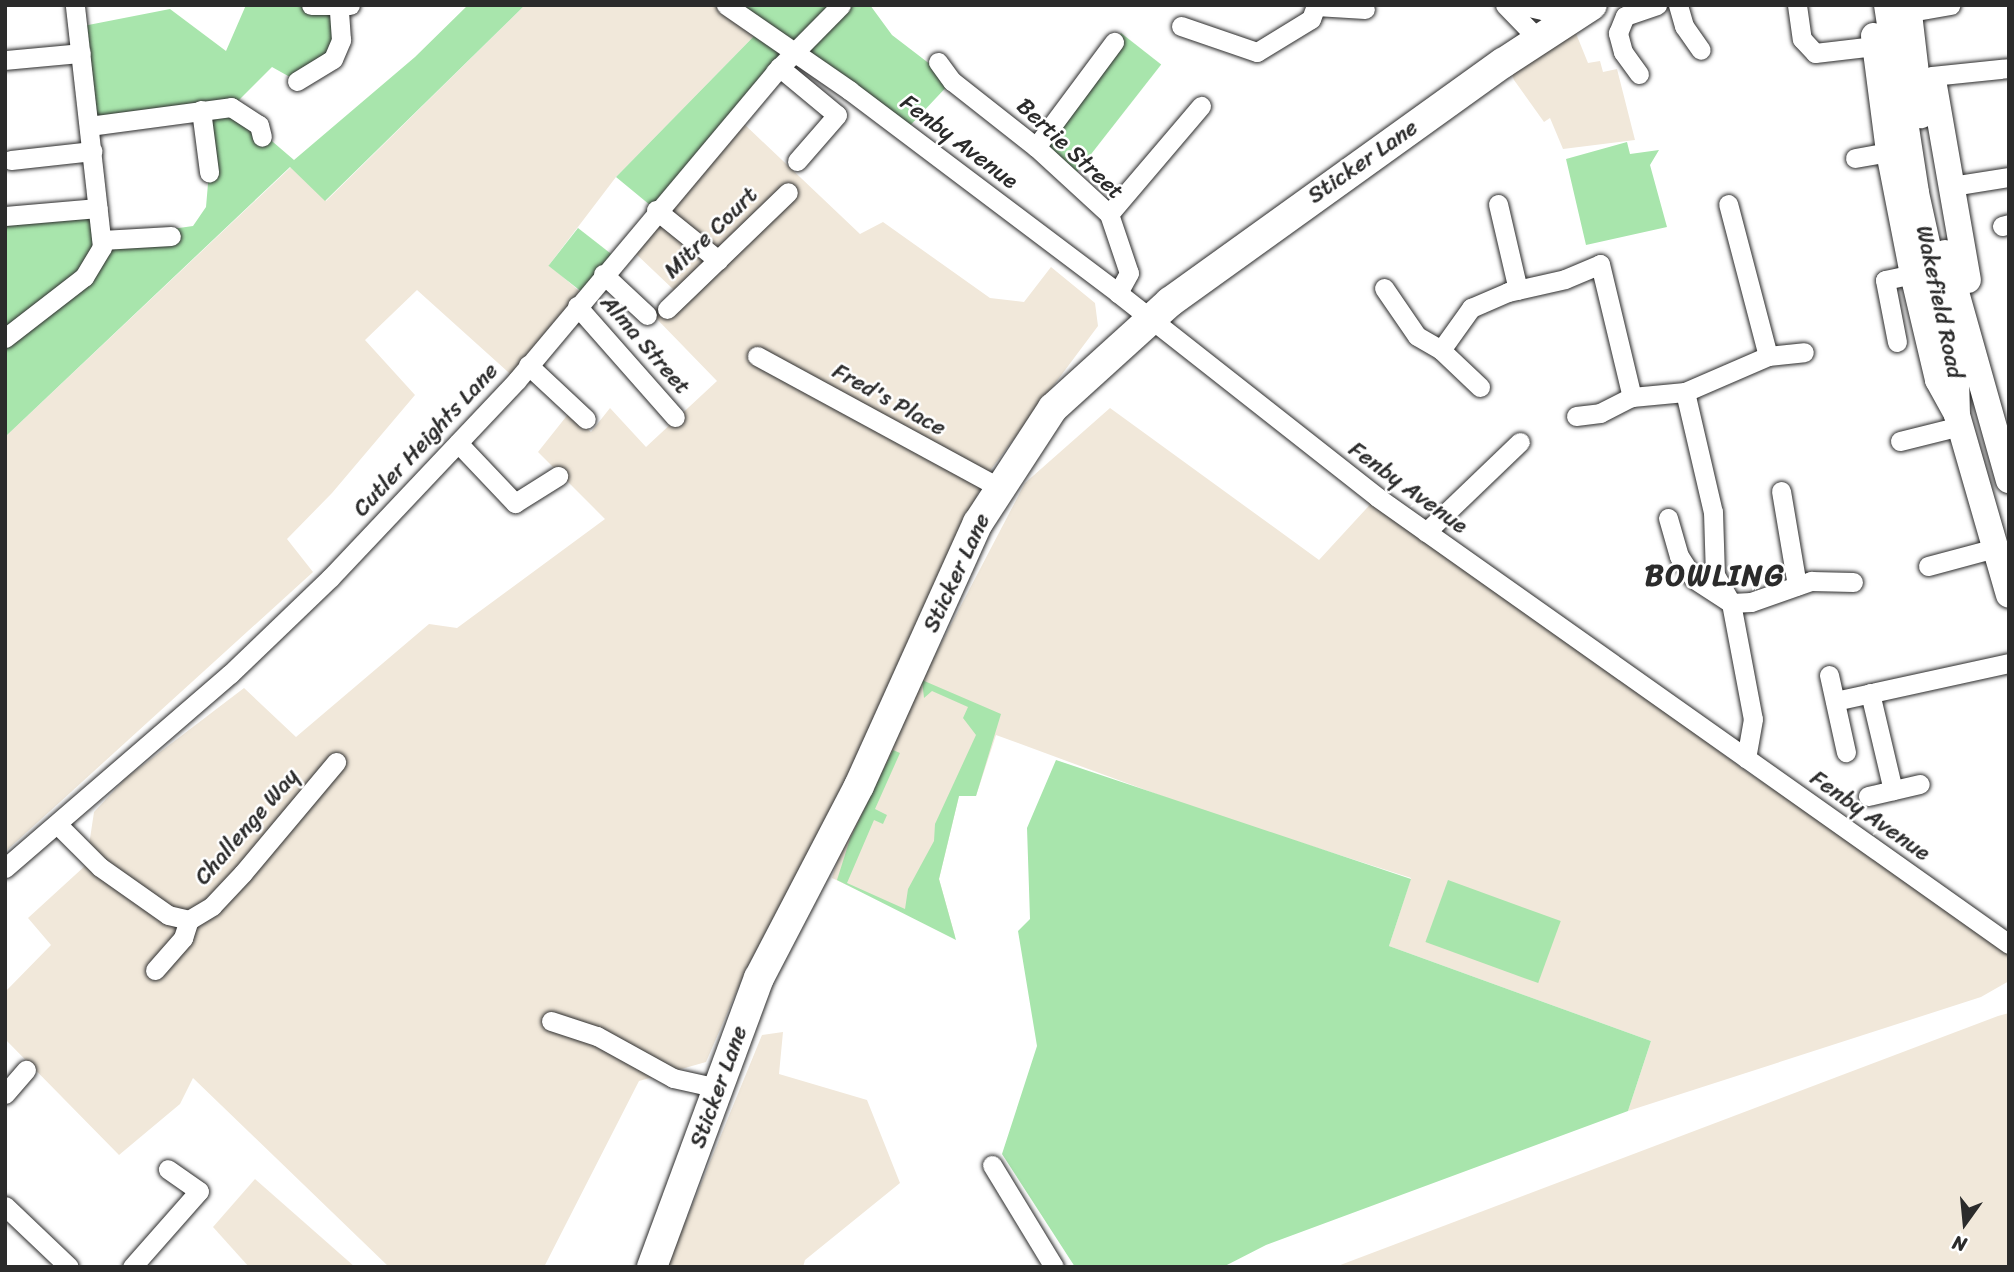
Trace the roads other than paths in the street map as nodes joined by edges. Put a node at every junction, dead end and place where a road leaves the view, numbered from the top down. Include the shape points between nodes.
1 (75, 5) edge
2 (311, 5) edge
3 (726, 5) edge
4 (842, 5) edge
5 (1505, 5) edge
6 (1592, 5) edge
7 (1657, 5) edge
8 (1678, 5) edge
9 (1797, 5) edge
10 (1871, 5) edge
11 (1887, 5) edge
12 (1951, 5) edge
13 (345, 6) edge
14 (1316, 6) edge
15 (1559, 6) edge
16 (1918, 7) edge
17 (1365, 9) dead end
18 (1181, 26) dead end
19 (1530, 26) edge
20 (1114, 42) dead end
21 (1875, 46) junction
22 (1701, 50) dead end
23 (793, 52) junction
24 (81, 53) junction
25 (5, 60) edge
26 (939, 62) dead end
27 (779, 67) junction
28 (2009, 68) edge
29 (1639, 74) dead end
30 (1932, 76) junction
31 (297, 81) dead end
32 (1201, 106) dead end
33 (201, 110) junction
34 (89, 126) junction
35 (262, 136) dead end
36 (1036, 147) junction
37 (93, 151) junction
38 (1889, 152) junction
39 (1855, 158) dead end
40 (11, 160) dead end
41 (797, 161) dead end
42 (209, 173) dead end
43 (2008, 183) edge
44 (1952, 186) junction
45 (788, 192) dead end
46 (1497, 204) dead end
47 (1728, 204) dead end
48 (98, 208) junction
49 (656, 211) junction
50 (1109, 214) junction
51 (5, 216) edge
52 (171, 236) dead end
53 (102, 240) junction
54 (718, 260) junction
55 (603, 274) junction
56 (1913, 274) junction
57 (1384, 288) dead end
58 (1518, 290) junction
59 (1118, 293) junction
60 (577, 306) junction
61 (667, 309) dead end
62 (647, 316) dead end
63 (1148, 319) junction
64 (5, 338) edge
65 (1897, 342) dead end
66 (1441, 350) junction
67 (1804, 352) dead end
68 (757, 356) dead end
69 (1768, 356) junction
70 (528, 366) junction
71 (1479, 387) dead end
72 (1987, 391) junction
73 (1685, 392) junction
74 (1632, 397) junction
75 (1576, 416) dead end
76 (676, 417) dead end
77 (586, 419) dead end
78 (1959, 421) junction
79 (1900, 441) dead end
80 (1520, 442) dead end
81 (458, 443) junction
82 (558, 476) dead end
83 (2009, 480) edge
84 (998, 487) junction
85 (1781, 491) dead end
86 (1668, 518) dead end
87 (1426, 532) junction
88 (1995, 548) junction
89 (1928, 566) dead end
90 (1853, 582) dead end
91 (1797, 586) junction
92 (2009, 595) edge
93 (1731, 603) junction
94 (2009, 663) edge
95 (1829, 675) dead end
96 (1870, 693) junction
97 (1835, 701) junction
98 (1846, 752) dead end
99 (1746, 758) junction
100 (336, 762) dead end
101 (1920, 784) dead end
102 (1893, 790) junction
103 (1868, 796) dead end
104 (57, 824) junction
105 (5, 868) edge
106 (189, 920) junction
107 (2005, 934) edge
108 (155, 970) dead end
109 (551, 1021) dead end
110 (26, 1070) dead end
111 (718, 1088) junction
112 (5, 1094) edge
113 (992, 1165) dead end
114 (169, 1169) dead end
115 (5, 1206) edge
116 (59, 1264) edge
117 (132, 1267) edge
118 (652, 1267) edge
119 (1054, 1267) edge

1 - 24 street
2 - 13 street
3 - 23 street, Fenby Avenue
4 - 23 street, Cutler Heights Lane
5 - 19 street
6 - 19 highway, Sticker Lane
7 - 29 street via 1630,13 1621,23 1618,40
8 - 22 street via 1684,26
9 - 21 street via 1802,39 1815,52
10 - 21 main road
11 - 78 main road, Wakefield Road via 1916,193 1956,375
12 - 16 street
13 - 31 street via 341,40 333,59
14 - 17 street
14 - 18 street via 1311,19 1257,52
15 - 19 highway, Sticker Lane
16 - 30 main road
16 - 72 main road, Wakefield Road via 1941,239
19 - 63 highway, Sticker Lane via 1503,64
20 - 36 street
21 - 38 main road
23 - 27 street, Cutler Heights Lane
23 - 59 street, Fenby Avenue
24 - 25 street
24 - 34 street
26 - 36 street, Bertie Street via 952,81
27 - 41 street via 837,115
27 - 49 street, Cutler Heights Lane
28 - 30 street
30 - 44 main road
32 - 50 street
33 - 34 street
33 - 35 street via 231,107 259,125
33 - 42 street
34 - 37 street
36 - 50 street, Bertie Street
37 - 40 street
37 - 48 street
38 - 39 street
38 - 56 main road
43 - 44 street
44 - 72 main road
45 - 54 street, Mitre Court
46 - 58 street
47 - 69 street
48 - 51 street
48 - 53 street
49 - 54 street
49 - 55 street, Cutler Heights Lane
50 - 59 street, Bertie Street via 1129,273
52 - 53 street
53 - 64 street via 84,277
54 - 61 street, Mitre Court
55 - 60 street, Cutler Heights Lane
55 - 62 street
56 - 65 street via 1885,280
56 - 78 main road via 1938,380
57 - 66 street via 1417,336
58 - 66 street via 1471,308
58 - 74 street via 1566,279 1600,264
59 - 63 street, Fenby Avenue
60 - 70 street, Cutler Heights Lane
60 - 76 street, Alma Street
63 - 84 highway, Sticker Lane via 1053,408
63 - 87 street, Fenby Avenue
66 - 71 street
67 - 69 street
68 - 84 street, Fred's Place
69 - 73 street
70 - 77 street
70 - 81 street, Cutler Heights Lane
72 - 83 main road, Wakefield Road
73 - 74 street
73 - 93 street via 1713,512 1715,575
74 - 75 street via 1600,413
78 - 79 street
78 - 88 main road, Wakefield Road
80 - 87 street
81 - 82 street via 515,503
81 - 104 street, Cutler Heights Lane via 251,654
84 - 111 highway, Sticker Lane via 859,786 759,978
85 - 91 street
86 - 93 street via 1679,556 1694,579
87 - 99 street, Fenby Avenue
88 - 89 street
88 - 92 main road, Wakefield Road
90 - 91 street via 1811,581
91 - 93 street
93 - 99 street via 1753,719
94 - 96 street
95 - 97 street
96 - 97 street
96 - 102 street
97 - 98 street
99 - 107 street, Fenby Avenue
100 - 106 street, Challenge Way via 243,873 212,906
101 - 102 street
102 - 103 street
104 - 105 street, Cutler Heights Lane
104 - 106 street via 100,867 168,915
106 - 108 street via 183,938
109 - 111 street via 597,1036 673,1078
110 - 112 street
111 - 118 highway, Sticker Lane
113 - 119 street
114 - 117 street via 199,1191
115 - 116 street

